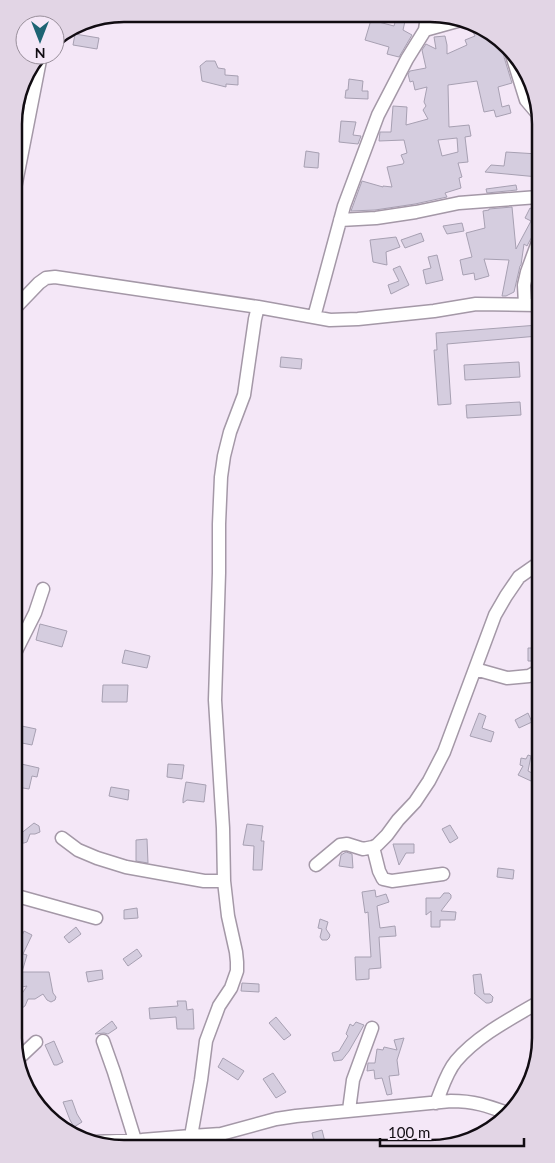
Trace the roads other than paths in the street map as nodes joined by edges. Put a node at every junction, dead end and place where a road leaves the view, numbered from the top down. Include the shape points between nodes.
1 (427, 22) edge
2 (448, 24) edge
3 (425, 30) junction
4 (38, 71) edge
5 (517, 71) edge
6 (531, 105) edge
7 (23, 147) edge
8 (532, 197) edge
9 (340, 220) junction
10 (532, 258) edge
11 (23, 300) edge
12 (525, 304) junction
13 (532, 305) edge
14 (258, 307) junction
15 (314, 317) junction
16 (532, 568) edge
17 (43, 589) dead end
18 (22, 637) edge
19 (475, 669) junction
20 (532, 674) edge
21 (62, 838) dead end
22 (373, 847) junction
23 (316, 865) dead end
24 (443, 874) dead end
25 (224, 881) junction
26 (22, 897) edge
27 (96, 918) dead end
28 (532, 1006) edge
29 (372, 1028) dead end
30 (103, 1041) dead end
31 (36, 1042) dead end
32 (23, 1054) edge
33 (436, 1103) junction
34 (350, 1110) junction
35 (502, 1111) edge
36 (191, 1136) junction
37 (135, 1140) joint

1 - 3 street
2 - 3 street
3 - 9 street via 378,115
4 - 7 street
5 - 6 street
8 - 9 street via 459,203 376,218
9 - 15 street
10 - 12 street via 524,285
11 - 14 street via 38,283 55,277
12 - 13 street
12 - 15 street via 476,304 358,319
14 - 15 street
14 - 25 street via 244,394 230,432 221,477 214,700
16 - 19 street via 519,577 495,615
17 - 18 street
19 - 20 street via 507,678
19 - 22 street via 444,752 429,781 415,802
21 - 25 street via 78,850 126,867 204,881
22 - 23 street via 363,849 340,845
22 - 24 street via 383,879 392,881
25 - 36 street via 237,971 206,1041
26 - 27 street
28 - 33 street via 477,1041 456,1062
29 - 34 street via 354,1080
30 - 37 street
31 - 32 street
33 - 34 street
33 - 35 street via 466,1101
34 - 36 street via 276,1119 221,1134
36 - 37 street

